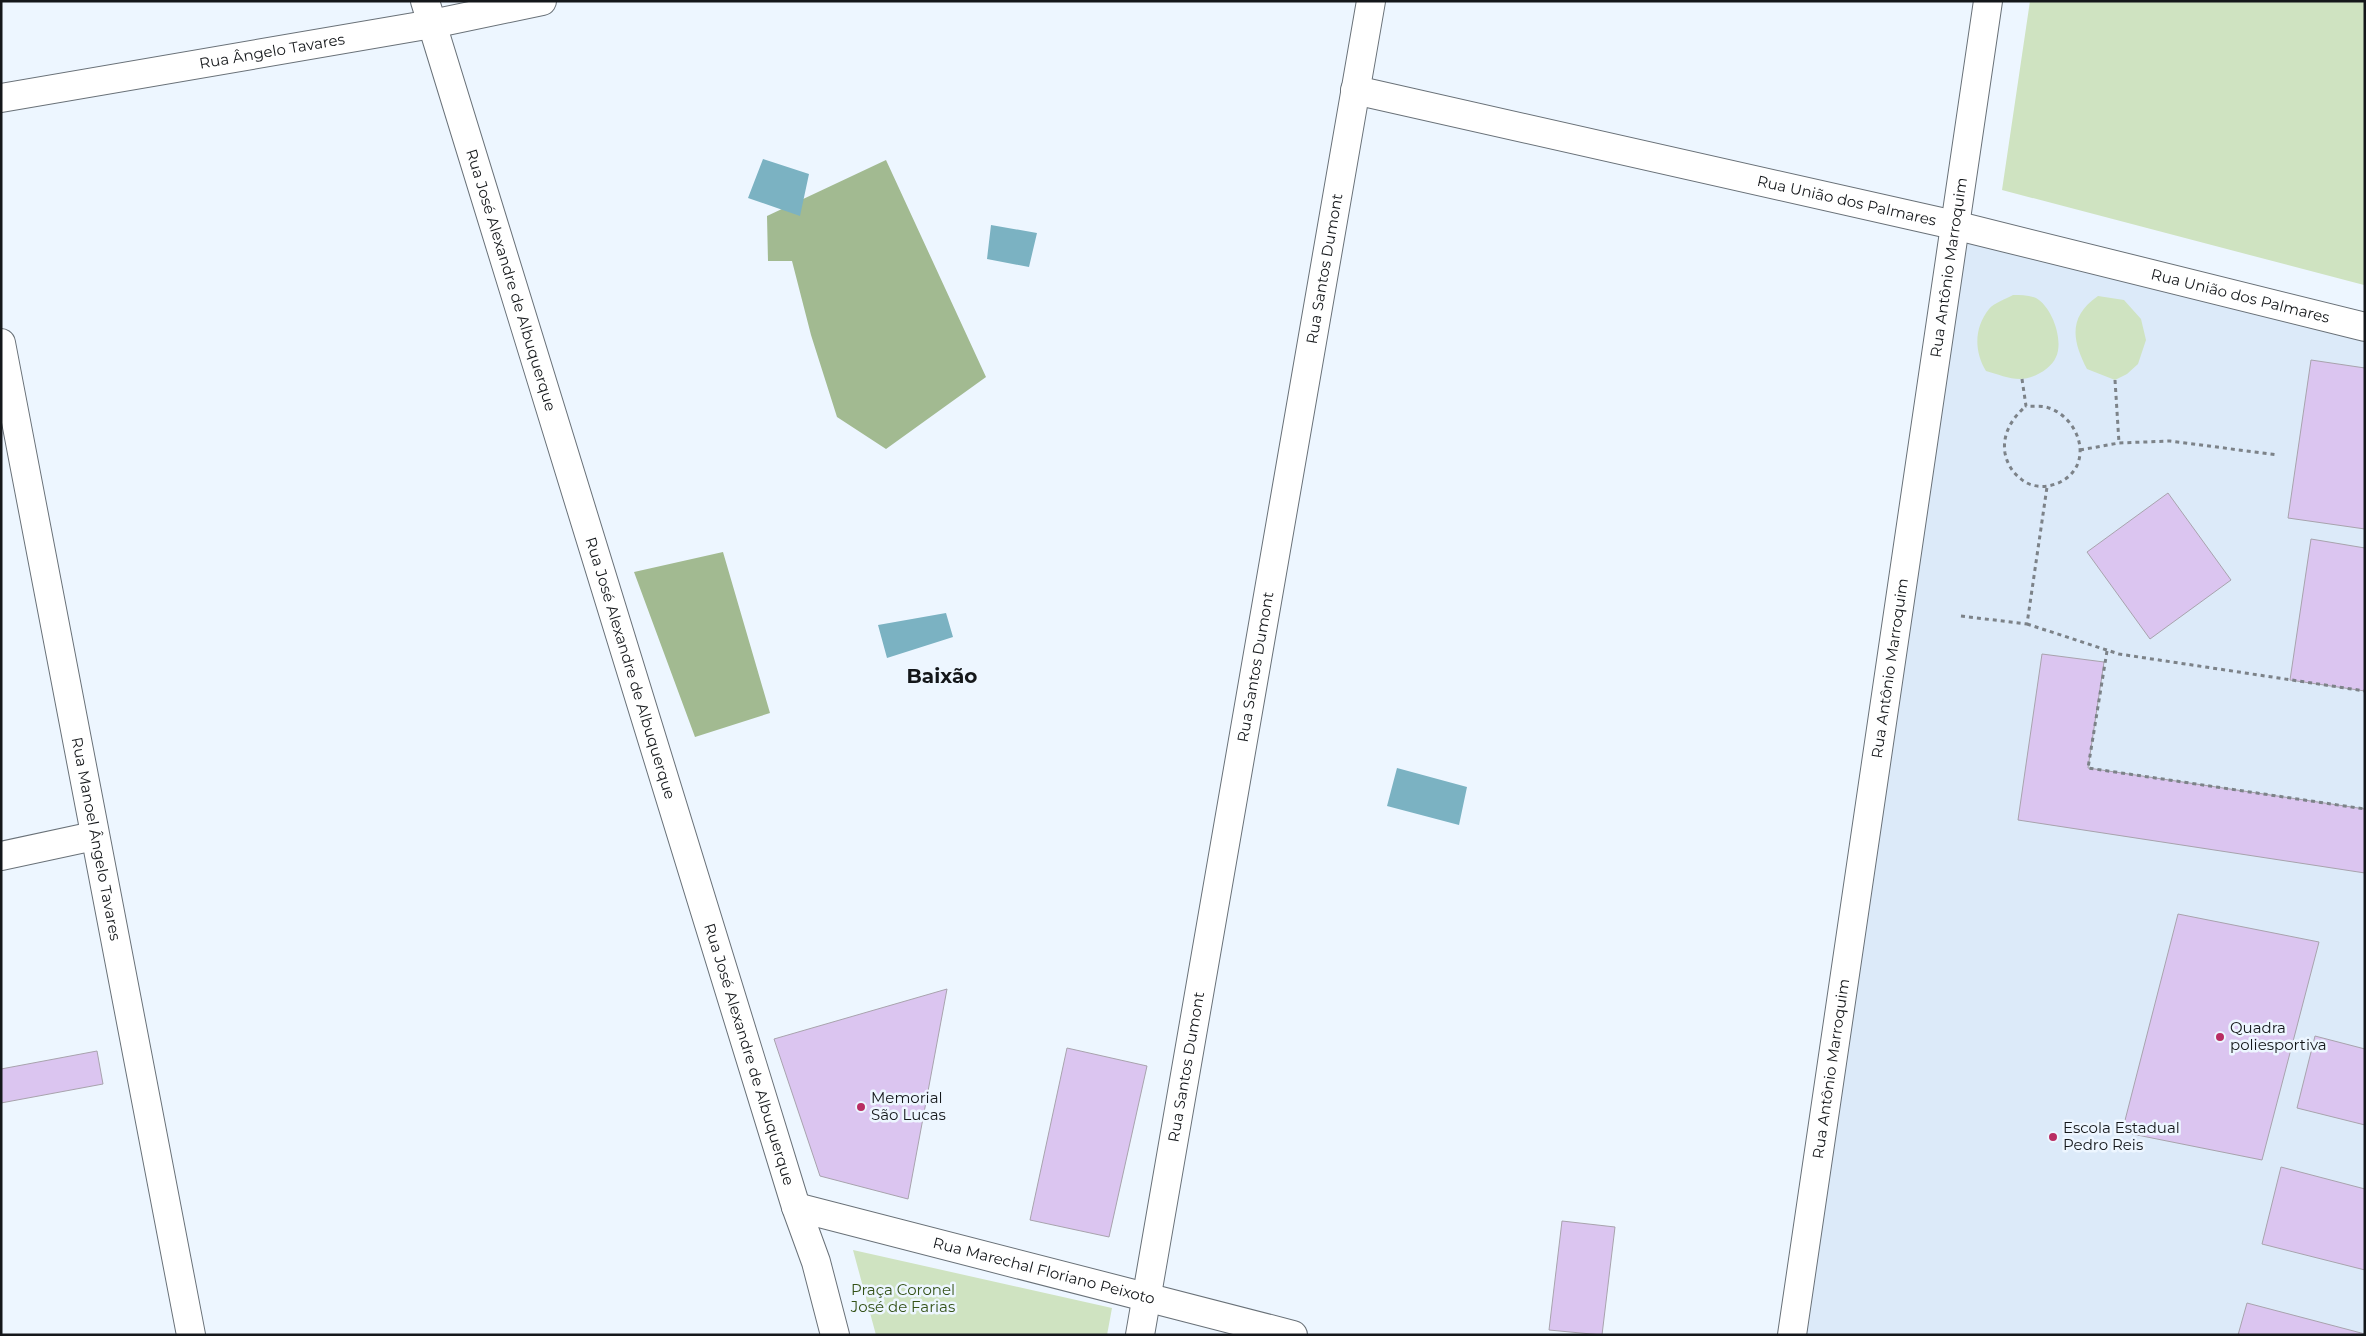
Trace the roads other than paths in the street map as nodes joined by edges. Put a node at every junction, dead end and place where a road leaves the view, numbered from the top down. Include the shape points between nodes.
1 (542, 1) edge
2 (1371, 1) edge
3 (1988, 1) edge
4 (428, 13) edge
5 (1355, 90) junction
6 (1, 98) edge
7 (1954, 225) junction
8 (2365, 327) edge
9 (1, 343) edge
10 (94, 836) junction
11 (1, 856) edge
12 (796, 1207) junction
13 (1147, 1296) junction
14 (191, 1335) edge
15 (834, 1335) edge
16 (1140, 1335) edge
17 (1293, 1335) edge
18 (1792, 1335) edge

1 - 4 street, Rua Ângelo Tavares
2 - 5 street, Rua Santos Dumont
3 - 7 street, Rua Antônio Marroquim
4 - 6 street, Rua Ângelo Tavares
4 - 12 street, Rua José Alexandre de Albuquerque
5 - 7 street, Rua União dos Palmares
5 - 13 street, Rua Santos Dumont
7 - 8 street, Rua União dos Palmares
7 - 18 street, Rua Antônio Marroquim
9 - 10 street, Rua Manoel Ângelo Tavares
10 - 11 street
10 - 14 street, Rua Manoel Ângelo Tavares
12 - 13 street, Rua Marechal Floriano Peixoto
12 - 15 street, Rua José Alexandre de Albuquerque via 816,1262
13 - 16 street, Rua Santos Dumont
13 - 17 street, Rua Marechal Floriano Peixoto

